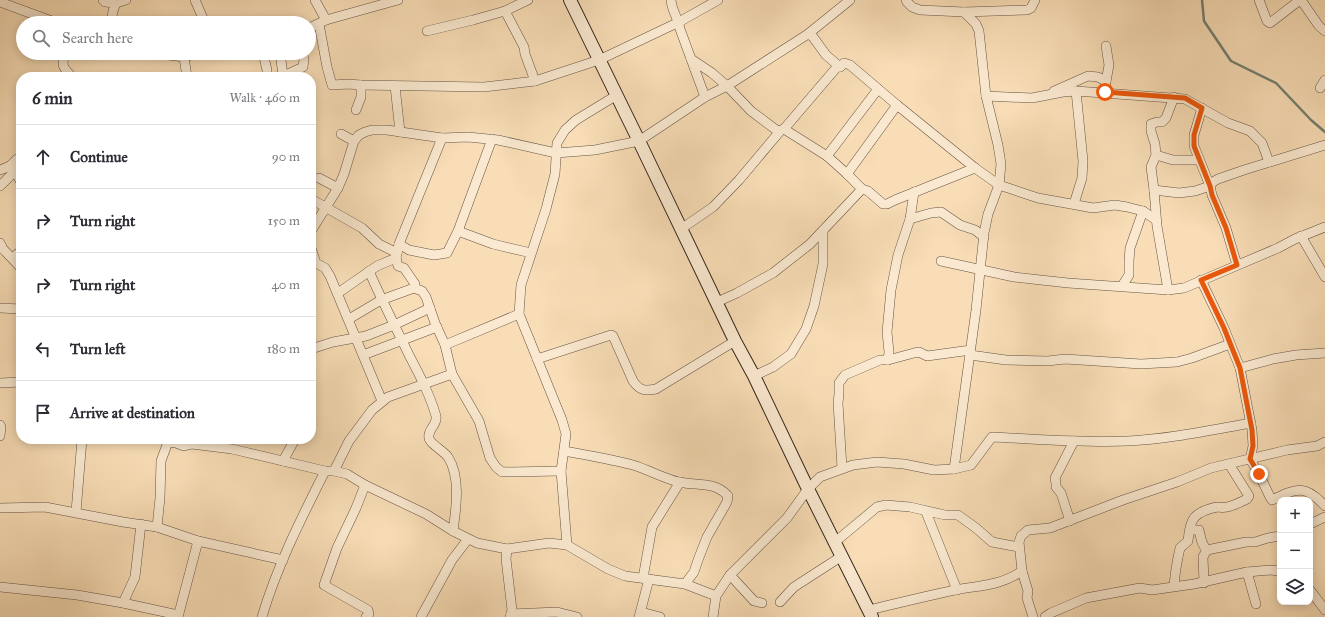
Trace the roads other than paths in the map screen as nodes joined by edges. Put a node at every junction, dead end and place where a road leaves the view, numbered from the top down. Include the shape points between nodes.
1 (103, 0) edge
2 (126, 0) edge
3 (195, 0) edge
4 (315, 0) edge
5 (398, 0) edge
6 (528, 0) edge
7 (570, 0) edge
8 (671, 0) edge
9 (718, 0) edge
10 (850, 0) edge
11 (906, 0) edge
12 (1035, 0) edge
13 (1259, 0) edge
14 (1301, 0) edge
15 (0, 2) edge
16 (386, 2) edge
17 (116, 3) junction
18 (505, 11) junction
19 (964, 12) junction
20 (38, 16) edge
21 (112, 16) edge
22 (202, 16) edge
23 (322, 22) junction
24 (679, 22) junction
25 (316, 25) edge
26 (427, 31) dead end
27 (1325, 31) edge
28 (808, 34) junction
29 (1106, 46) dead end
30 (691, 59) junction
31 (63, 60) edge
32 (184, 60) edge
33 (265, 60) edge
34 (281, 60) edge
35 (304, 60) edge
36 (600, 60) junction
37 (840, 67) junction
38 (67, 72) edge
39 (186, 72) edge
40 (267, 72) edge
41 (282, 72) edge
42 (291, 72) edge
43 (535, 81) junction
44 (1106, 81) junction
45 (360, 85) junction
46 (395, 86) junction
47 (727, 86) junction
48 (878, 89) junction
49 (1076, 91) junction
50 (1105, 92) junction
51 (617, 95) junction
52 (1046, 95) junction
53 (986, 96) junction
54 (705, 97) junction
55 (1174, 97) junction
56 (897, 105) junction
57 (1202, 108) junction
58 (356, 110) dead end
59 (781, 130) junction
60 (400, 132) junction
61 (341, 134) dead end
62 (442, 138) junction
63 (492, 139) junction
64 (639, 140) junction
65 (354, 141) junction
66 (1325, 146) edge
67 (556, 153) junction
68 (1156, 155) junction
69 (827, 156) junction
70 (1199, 160) junction
71 (16, 162) edge
72 (1270, 162) junction
73 (13, 168) junction
74 (975, 168) junction
75 (0, 170) edge
76 (16, 173) edge
77 (847, 174) junction
78 (319, 178) dead end
79 (999, 185) junction
80 (0, 186) edge
81 (1210, 186) junction
82 (338, 188) junction
83 (862, 190) junction
84 (1154, 190) junction
85 (914, 192) junction
86 (316, 203) edge
87 (1074, 204) junction
88 (326, 208) junction
89 (1143, 211) junction
90 (910, 219) junction
91 (1156, 220) junction
92 (316, 223) edge
93 (1325, 227) edge
94 (681, 229) junction
95 (458, 230) junction
96 (824, 231) junction
97 (984, 236) junction
98 (1301, 236) junction
99 (0, 243) edge
100 (810, 244) junction
101 (823, 246) junction
102 (398, 252) junction
103 (531, 252) junction
104 (941, 261) dead end
105 (16, 262) edge
106 (316, 263) edge
107 (1237, 265) junction
108 (980, 270) junction
109 (369, 271) junction
110 (1325, 276) edge
111 (1201, 280) junction
112 (1122, 286) junction
113 (414, 288) junction
114 (1168, 290) junction
115 (338, 293) junction
116 (381, 300) junction
117 (717, 302) junction
118 (0, 308) edge
119 (430, 308) junction
120 (16, 309) edge
121 (519, 314) junction
122 (348, 319) junction
123 (394, 325) junction
124 (437, 327) junction
125 (357, 338) junction
126 (402, 340) junction
127 (735, 341) junction
128 (1230, 344) junction
129 (445, 346) junction
130 (316, 347) edge
131 (971, 353) junction
132 (1325, 353) edge
133 (363, 354) junction
134 (537, 359) junction
135 (888, 360) junction
136 (1240, 368) junction
137 (452, 374) junction
138 (754, 376) junction
139 (16, 382) edge
140 (0, 383) edge
141 (424, 384) junction
142 (382, 401) junction
143 (1251, 423) junction
144 (0, 425) edge
145 (0, 436) edge
146 (1074, 441) junction
147 (1325, 442) edge
148 (82, 444) edge
149 (167, 444) edge
150 (211, 444) edge
151 (231, 444) edge
152 (292, 444) edge
153 (232, 449) junction
154 (564, 451) junction
155 (1250, 459) junction
156 (283, 461) junction
157 (1229, 464) junction
158 (842, 468) junction
159 (954, 469) junction
160 (329, 471) junction
161 (561, 471) junction
162 (680, 482) junction
163 (366, 485) junction
164 (808, 489) junction
165 (1325, 506) edge
166 (0, 508) edge
167 (76, 512) junction
168 (926, 512) junction
169 (1325, 517) edge
170 (1070, 521) junction
171 (1313, 523) edge
172 (141, 524) junction
173 (156, 527) junction
174 (1190, 530) junction
175 (453, 531) junction
176 (1277, 536) edge
177 (468, 539) junction
178 (198, 541) junction
179 (835, 542) junction
180 (567, 545) junction
181 (1019, 547) junction
182 (507, 549) junction
183 (1207, 550) junction
184 (842, 556) junction
185 (283, 560) junction
186 (1022, 571) junction
187 (1277, 571) edge
188 (1247, 572) junction
189 (730, 575) junction
190 (646, 579) junction
191 (1204, 582) junction
192 (685, 584) junction
193 (1174, 586) junction
194 (0, 587) edge
195 (957, 590) junction
196 (1313, 594) edge
197 (716, 596) junction
198 (780, 602) dead end
199 (123, 603) junction
200 (762, 603) dead end
201 (1256, 604) dead end
202 (1325, 610) edge
203 (871, 613) edge
204 (640, 614) edge
205 (1048, 615) edge
206 (178, 616) edge
207 (510, 616) edge
208 (262, 617) edge
209 (366, 617) edge
210 (420, 617) edge
211 (577, 617) edge
212 (660, 617) edge
213 (713, 617) edge
214 (1033, 617) edge
215 (1066, 617) edge

1 - 17 street
2 - 17 street
3 - 22 street
4 - 23 street
5 - 16 street
6 - 18 street
7 - 36 main road
8 - 24 street via 671,8
9 - 24 street
10 - 28 street
11 - 19 street via 912,7 920,10
12 - 19 street via 1027,10
13 - 14 street via 1270,23
14 - 27 street
15 - 20 street
16 - 23 street
17 - 21 street
18 - 26 street
18 - 43 street via 524,47
19 - 53 street via 979,31
23 - 25 street
23 - 45 street via 327,67 332,85
24 - 30 street
24 - 36 street
28 - 37 street
28 - 47 street
29 - 44 street via 1109,65
30 - 47 street
30 - 54 street
31 - 38 street via 62,66
32 - 39 street
33 - 40 street
34 - 41 street
35 - 42 street via 303,67
36 - 43 street
36 - 51 main road
37 - 48 street via 844,63 850,65
37 - 59 street via 837,67
43 - 46 street via 484,86
44 - 50 street
44 - 52 street via 1088,76
45 - 46 street
45 - 58 street via 361,97
46 - 60 street
47 - 54 street
47 - 59 street via 751,112
48 - 56 street
48 - 69 street
49 - 50 street
49 - 52 street
49 - 87 street via 1083,161 1082,178
50 - 55 street
51 - 64 main road
51 - 67 street via 576,120 565,130 557,143
52 - 53 street via 1032,98
53 - 79 street via 1001,164
54 - 64 street
55 - 57 street via 1185,98
55 - 68 street via 1166,118 1162,122 1151,124
56 - 74 street
56 - 77 street
57 - 70 street via 1194,135 1194,146
57 - 72 street via 1228,123 1250,131 1262,143
59 - 69 street
59 - 94 street via 713,207
60 - 62 street
60 - 65 street via 372,130 359,135
61 - 65 street
62 - 63 street
62 - 102 street
63 - 67 street
63 - 95 street
64 - 67 street via 595,150
64 - 94 main road
65 - 82 street
66 - 72 street
67 - 103 street via 555,174
68 - 70 street via 1173,160
68 - 84 street via 1151,167
69 - 77 street
70 - 81 street
71 - 73 street
72 - 81 street via 1218,179
73 - 75 street
73 - 76 street
73 - 80 street
74 - 79 street
74 - 85 street
77 - 83 street
78 - 82 street
79 - 87 street via 1038,198
79 - 97 street via 988,214
81 - 84 street via 1179,193
81 - 107 street
82 - 88 street
83 - 85 street via 868,191 883,204
83 - 96 street
84 - 91 street
85 - 90 street
86 - 88 street
87 - 89 street via 1093,208 1116,205
88 - 92 street
88 - 102 street via 362,228 379,244
89 - 91 street
89 - 112 street via 1130,248 1130,275
90 - 97 street via 941,212 960,225
90 - 135 street via 898,255 891,290 887,332
91 - 114 street
93 - 98 street
94 - 117 main road
95 - 102 street via 447,253 434,255 409,250
95 - 103 street via 493,244
96 - 100 street
96 - 101 street
97 - 108 street
98 - 107 street
98 - 110 street
99 - 105 street
100 - 101 street
100 - 117 street via 773,273
101 - 138 street via 823,264 806,329 791,354
102 - 109 street
102 - 113 street via 398,266 404,268 415,284
103 - 121 street via 521,285
104 - 108 street
106 - 115 street via 325,268
107 - 111 street
108 - 112 street via 1014,277
108 - 131 street
109 - 115 street
109 - 116 street
111 - 114 street via 1184,288
111 - 128 street
112 - 114 street
113 - 116 street
113 - 119 street via 422,291
115 - 122 street
116 - 122 street
116 - 123 street
117 - 127 main road
118 - 120 street
119 - 123 street
119 - 124 street
121 - 129 street
121 - 134 street
122 - 125 street
123 - 125 street
123 - 126 street
124 - 126 street
124 - 129 street
125 - 130 street
125 - 133 street
126 - 133 street
126 - 141 street
127 - 134 street via 656,389 646,390 637,387 633,381 611,335
127 - 138 main road
128 - 131 street via 1177,362 1141,364 1065,358 1048,361 1006,360
128 - 136 street
129 - 137 street
131 - 135 street via 927,356 919,352
131 - 159 street
132 - 136 street via 1273,359
133 - 142 street
134 - 154 street via 562,420 566,434
135 - 158 street via 880,360 845,375 839,383
136 - 143 street
137 - 141 street
137 - 161 street via 479,421 490,458 496,468 502,472
138 - 164 main road
139 - 140 street
141 - 142 street via 388,396
141 - 175 street via 436,417 428,437 447,456 456,476 456,513
142 - 160 street via 372,410
143 - 146 street via 1198,433 1129,441
143 - 155 street via 1253,446
144 - 145 street
146 - 159 street via 992,436 971,465
146 - 170 street via 1055,478 1056,487 1061,493
147 - 155 street via 1317,446
148 - 167 street
149 - 173 street via 161,461
150 - 153 street
151 - 153 street
152 - 156 street
153 - 156 street
154 - 161 street
154 - 162 street via 634,465
155 - 157 street
155 - 165 street via 1272,500 1298,490 1307,492
156 - 160 street
157 - 170 street via 1211,468
157 - 174 street via 1249,496 1227,507 1218,507 1198,514 1194,517
158 - 159 street via 877,462 934,470
158 - 164 street via 820,477
160 - 163 street via 347,474
160 - 185 street via 303,514
161 - 180 street
162 - 190 street via 652,528
162 - 192 street via 717,487 728,496 707,537 694,572
163 - 175 street via 426,514
163 - 209 street via 337,548 324,585 368,610 369,614
164 - 179 main road
164 - 189 street via 787,518
166 - 167 street via 45,507
167 - 172 street
168 - 179 street via 886,505 877,507
168 - 181 street via 958,516 992,542
168 - 195 street
169 - 171 street
170 - 181 street via 1050,528 1028,530 1021,536
172 - 173 street
172 - 199 street via 135,577
173 - 178 street
174 - 183 street via 1199,530 1203,546
174 - 193 street via 1188,542 1180,548
175 - 177 street
176 - 183 street
177 - 182 street
177 - 210 street via 452,560
178 - 185 street
178 - 206 street
179 - 184 main road
180 - 182 street via 549,543
180 - 190 street via 608,569 625,576
181 - 186 street
182 - 207 street via 512,610
183 - 191 street via 1203,557
184 - 198 street via 794,587
184 - 203 main road
185 - 208 street via 269,592
186 - 195 street via 999,583
186 - 214 street
187 - 188 street
188 - 191 street
188 - 201 street
189 - 197 street
189 - 200 street via 754,601
190 - 192 street
190 - 204 street
191 - 193 street
192 - 197 street
193 - 205 street via 1152,590 1140,588 1086,598
194 - 199 street
195 - 203 street
196 - 202 street
197 - 213 street
199 - 206 street
204 - 212 street
205 - 215 street
207 - 211 street via 557,612

